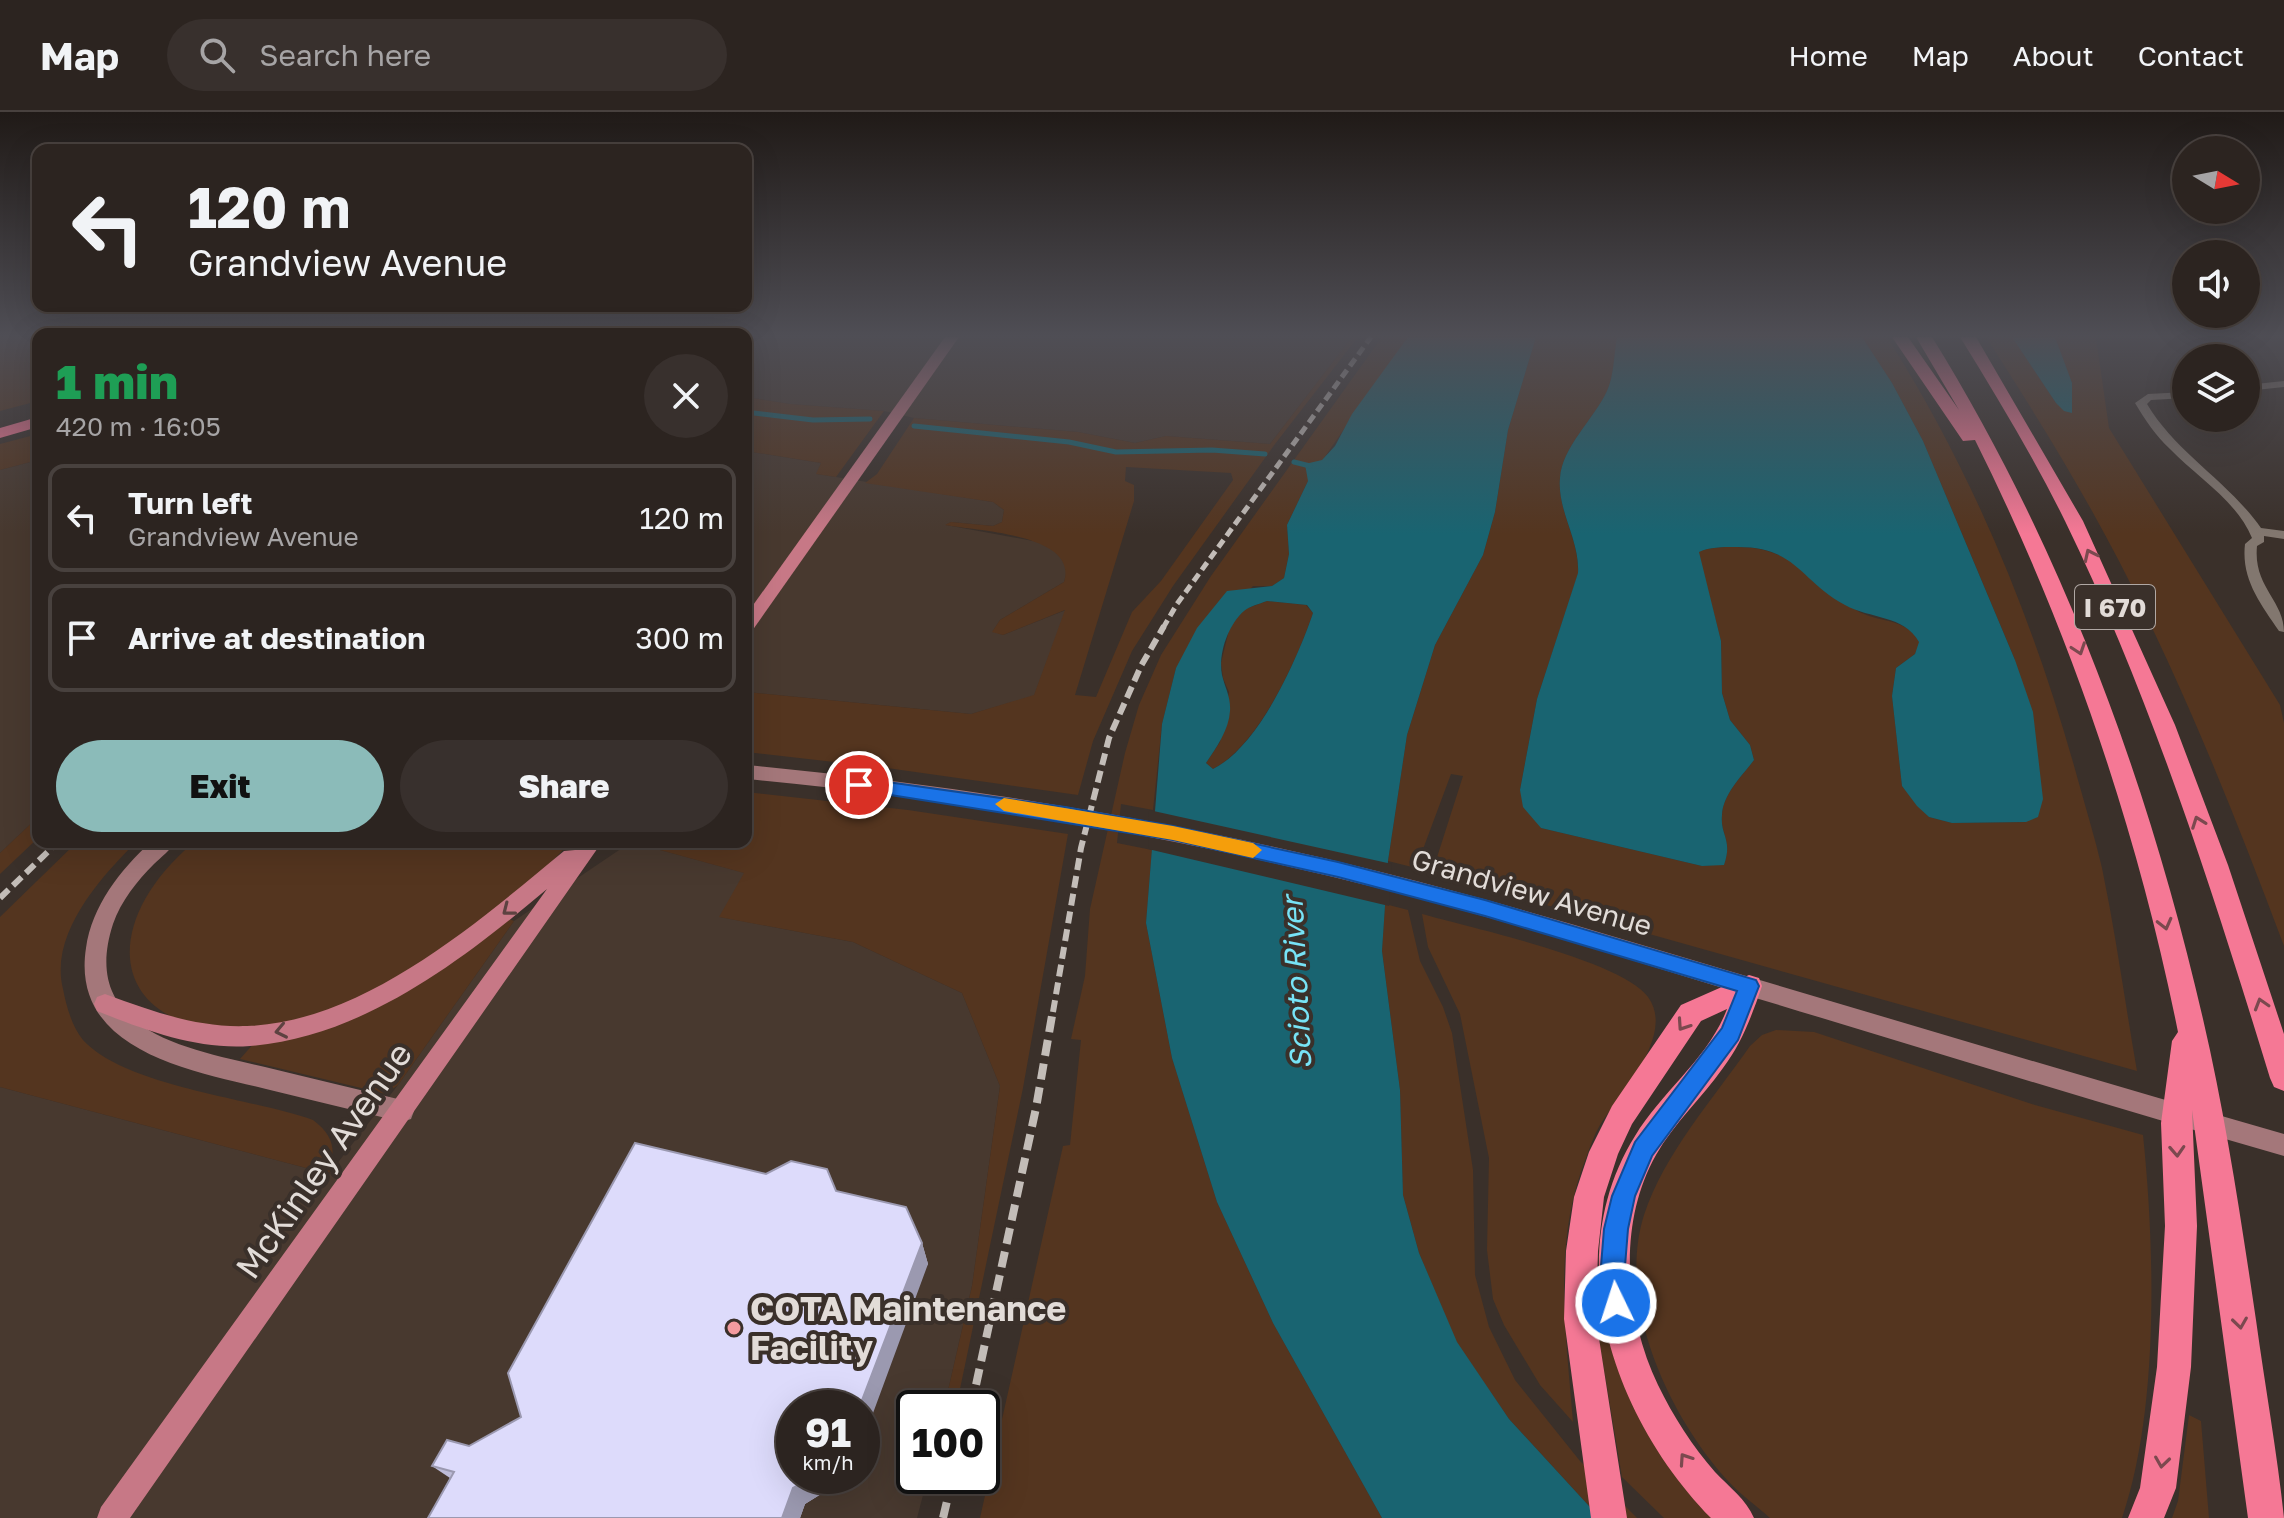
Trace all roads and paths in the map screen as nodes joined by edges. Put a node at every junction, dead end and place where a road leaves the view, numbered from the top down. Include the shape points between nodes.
1 (905, 403) edge
2 (1945, 403) edge
3 (1966, 403) edge
4 (2008, 403) edge
5 (2141, 403) edge
6 (32, 412) edge
7 (0, 420) edge
8 (32, 424) edge
9 (0, 433) edge
10 (2028, 525) junction
11 (2257, 531) junction
12 (2284, 535) edge
13 (752, 619) edge
14 (2284, 628) edge
15 (752, 773) edge
16 (159, 848) edge
17 (584, 848) edge
18 (587, 848) edge
19 (1749, 986) junction
20 (105, 1004) junction
21 (2189, 1018) junction
22 (2284, 1078) edge
23 (402, 1111) junction
24 (2284, 1145) edge
25 (112, 1518) edge
26 (1609, 1518) edge
27 (1736, 1518) edge
28 (2146, 1518) edge
29 (2266, 1518) edge

1 - 13 main road
2 - 10 highway
3 - 10 highway, I 670
22 -> 4 highway, I 670 via 2159,715 2073,520
5 - 11 street via 2165,438
6 - 7 highway
8 - 9 highway
10 -> 21 highway, I 670 via 2071,626 2112,749
11 - 12 street
11 - 14 street via 2259,539 2251,544 2248,562 2255,584
15 - 19 main road, Grandview Avenue via 956,797 1173,833 1485,908
16 - 20 main road via 123,885 98,934 94,974
17 -> 20 main road via 506,913 404,984 304,1026 267,1034 199,1034
18 - 23 main road, McKinley Avenue
19 - 24 main road, Grandview Avenue
19 -> 26 highway via 1691,1013 1622,1115 1589,1197 1580,1319
27 -> 19 highway via 1693,1472 1641,1388 1619,1316 1613,1266 1623,1196 1643,1149 1731,1033
20 - 23 main road via 138,1037 165,1050
21 -> 28 highway via 2176,1123 2181,1226 2174,1367 2158,1488
21 -> 29 highway, I 670 via 2215,1149
23 - 25 main road, McKinley Avenue

